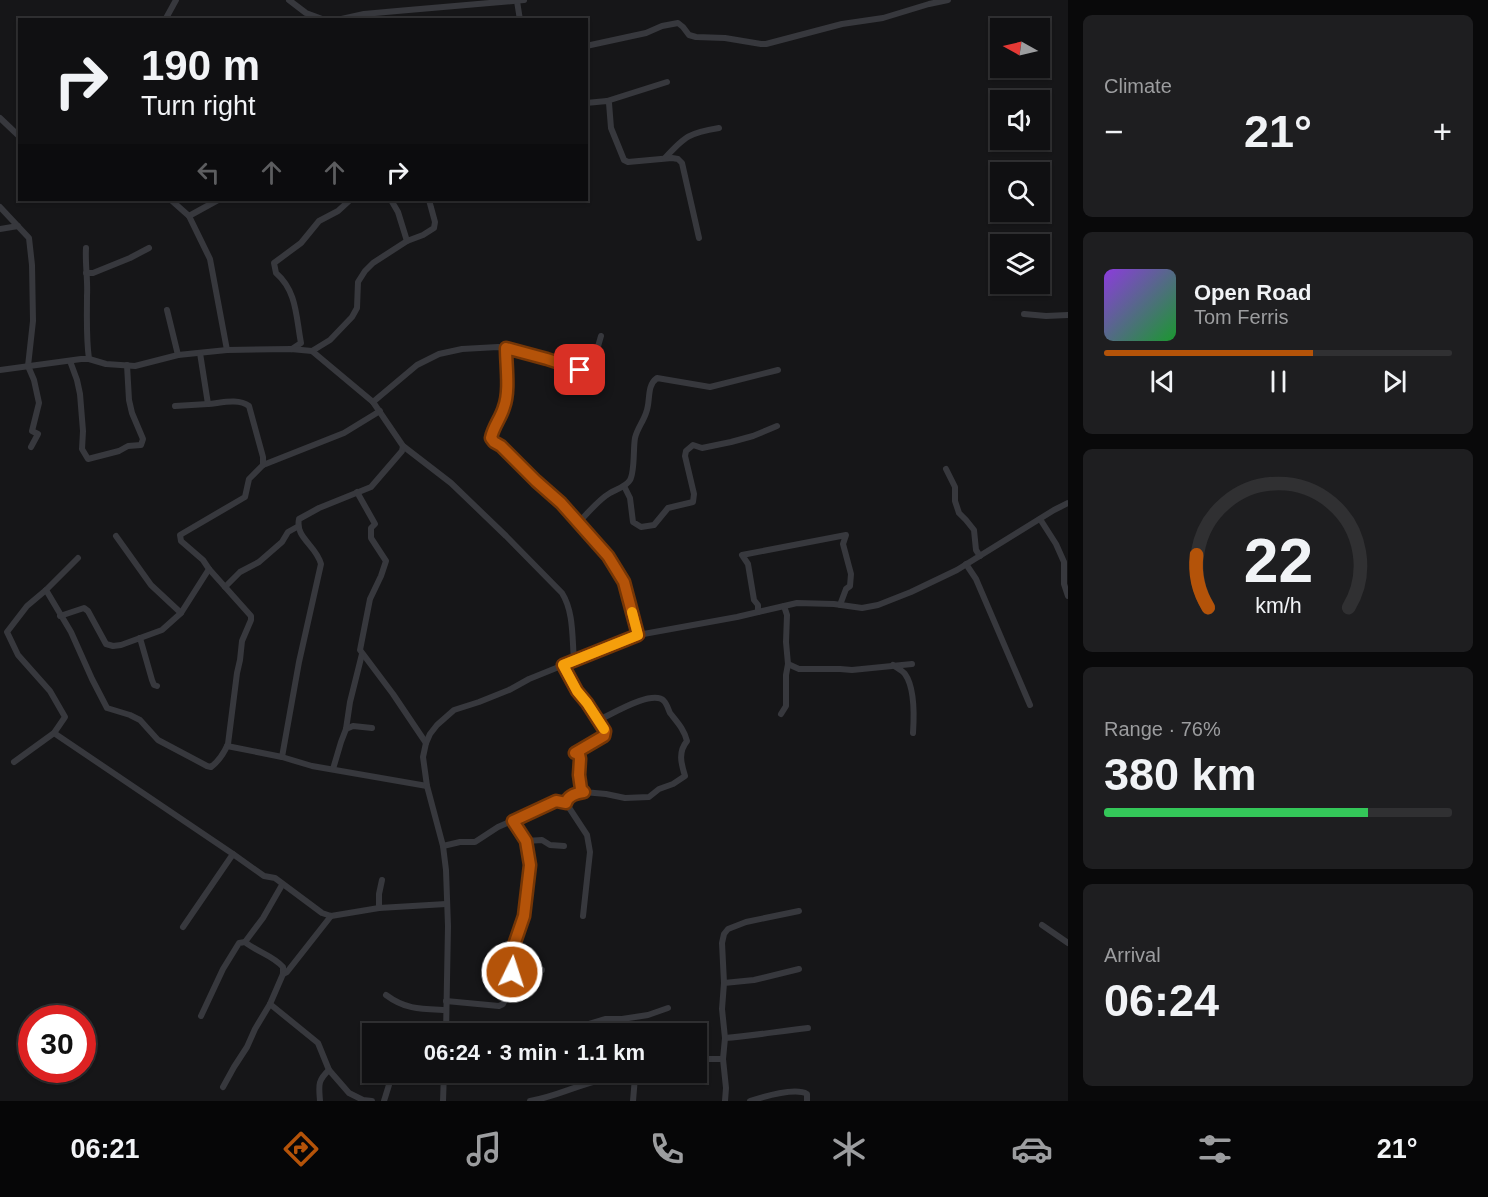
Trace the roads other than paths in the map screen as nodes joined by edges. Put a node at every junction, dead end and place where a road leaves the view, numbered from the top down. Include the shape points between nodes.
1 (176, 0) edge
2 (289, 0) edge
3 (948, 0) edge
4 (520, 1) edge
5 (304, 16) edge
6 (166, 18) edge
7 (347, 18) edge
8 (520, 18) edge
9 (588, 46) edge
10 (667, 82) dead end
11 (608, 100) junction
12 (588, 103) edge
13 (0, 118) edge
14 (8, 126) junction
15 (0, 128) edge
16 (719, 128) dead end
17 (18, 135) edge
18 (665, 158) junction
19 (172, 201) edge
20 (216, 201) edge
21 (349, 201) edge
22 (392, 201) edge
23 (429, 201) edge
24 (0, 207) edge
25 (189, 216) junction
26 (18, 226) junction
27 (0, 229) edge
28 (699, 238) dead end
29 (407, 241) junction
30 (86, 248) dead end
31 (149, 248) dead end
32 (86, 273) junction
33 (167, 310) dead end
34 (1024, 314) dead end
35 (1068, 315) edge
36 (601, 336) dead end
37 (506, 348) junction
38 (291, 349) junction
39 (227, 351) junction
40 (312, 351) junction
41 (200, 353) junction
42 (178, 355) junction
43 (89, 359) junction
44 (70, 361) junction
45 (127, 365) junction
46 (28, 366) junction
47 (0, 370) edge
48 (778, 370) dead end
49 (374, 402) junction
50 (208, 404) junction
51 (175, 406) dead end
52 (380, 411) junction
53 (777, 426) dead end
54 (404, 446) junction
55 (31, 447) dead end
56 (263, 465) junction
57 (946, 469) dead end
58 (624, 486) junction
59 (357, 492) junction
60 (1068, 503) edge
61 (1040, 519) junction
62 (579, 522) junction
63 (297, 527) junction
64 (116, 536) dead end
65 (980, 556) junction
66 (78, 558) dead end
67 (1066, 561) edge
68 (966, 564) junction
69 (209, 570) junction
70 (225, 587) junction
71 (46, 590) junction
72 (1068, 596) edge
73 (840, 605) junction
74 (784, 606) junction
75 (758, 612) junction
76 (181, 613) junction
77 (60, 616) junction
78 (638, 635) junction
79 (140, 638) junction
80 (362, 654) junction
81 (574, 660) junction
82 (788, 664) junction
83 (912, 664) dead end
84 (563, 665) junction
85 (893, 665) junction
86 (157, 686) dead end
87 (1030, 705) dead end
88 (781, 714) dead end
89 (599, 720) junction
90 (372, 728) dead end
91 (346, 729) junction
92 (54, 733) junction
93 (913, 734) dead end
94 (426, 743) junction
95 (227, 746) junction
96 (282, 757) junction
97 (14, 762) dead end
98 (333, 769) junction
99 (427, 786) junction
100 (584, 792) junction
101 (566, 803) junction
102 (513, 821) junction
103 (526, 841) junction
104 (443, 846) junction
105 (564, 846) dead end
106 (234, 854) junction
107 (382, 880) dead end
108 (282, 885) junction
109 (446, 904) junction
110 (379, 908) junction
111 (799, 911) dead end
112 (331, 916) junction
113 (583, 916) dead end
114 (1042, 925) dead end
115 (183, 927) dead end
116 (245, 942) junction
117 (1068, 943) edge
118 (799, 969) dead end
119 (542, 970) dead end
120 (512, 972) junction
121 (283, 974) junction
122 (724, 983) junction
123 (386, 995) dead end
124 (446, 1001) junction
125 (270, 1004) junction
126 (668, 1008) dead end
127 (446, 1010) junction
128 (201, 1016) dead end
129 (446, 1023) edge
130 (594, 1023) edge
131 (808, 1028) dead end
132 (724, 1038) junction
133 (707, 1059) edge
134 (723, 1059) junction
135 (329, 1070) junction
136 (390, 1083) edge
137 (444, 1083) edge
138 (594, 1083) edge
139 (634, 1083) edge
140 (223, 1087) dead end
141 (566, 1092) junction
142 (320, 1101) edge
143 (372, 1101) edge
144 (384, 1101) edge
145 (443, 1101) edge
146 (530, 1101) edge
147 (567, 1101) edge
148 (633, 1101) edge
149 (725, 1101) edge
150 (750, 1101) edge
151 (807, 1101) edge

1 - 6 street
2 - 5 street
3 - 9 street via 761,44 696,38 678,23
4 - 7 street
4 - 8 street
10 - 11 street
11 - 12 street
11 - 18 street via 611,128 624,160
13 - 14 street
14 - 15 street
14 - 17 street
16 - 18 street via 693,134
18 - 28 street via 682,163
19 - 25 street
20 - 25 street
21 - 38 street via 319,221 301,243 274,263 276,273 294,298 301,343
22 - 29 street
23 - 29 street via 434,228
24 - 26 street
25 - 39 street via 210,259
26 - 27 street
26 - 46 street via 28,238 32,265 33,321
29 - 40 street via 365,271 358,282 357,308 352,317 330,340
30 - 32 street
31 - 32 street
32 - 43 street
33 - 42 street
34 - 35 street
36 - 37 street via 593,364 584,370
37 - 49 street via 439,354 417,365
37 - 62 street via 504,407 491,438
38 - 39 street
38 - 40 street
39 - 41 street
40 - 49 street
41 - 42 street
41 - 50 street
42 - 45 street
43 - 44 street
43 - 45 street
44 - 45 street via 80,394 82,449 88,459 141,445 143,439 129,400
44 - 46 street
46 - 47 street
46 - 55 street via 39,403 32,431 38,434
48 - 58 street via 710,387 657,378 653,381 635,439 630,480
49 - 52 street
50 - 51 street
50 - 56 street via 244,402 249,406
52 - 54 street
52 - 56 street via 344,433
53 - 58 street via 731,442 702,448 693,445 685,456 693,502 668,508 654,525 640,527 633,522
54 - 59 street via 371,487
54 - 81 street via 451,483 562,593 569,609
56 - 69 street via 249,479 245,497 180,535 181,542
57 - 65 street via 959,513 974,530
58 - 62 street via 610,492
59 - 63 street via 308,513 299,519
59 - 80 street via 375,524 371,538 386,561 370,599
60 - 61 street
61 - 65 street
61 - 67 street
62 - 78 street via 624,582
63 - 70 street
63 - 96 street via 321,564
64 - 76 street via 151,585
65 - 68 street
66 - 71 street
67 - 72 street via 1064,584
68 - 73 street via 878,605
68 - 87 street
69 - 70 street
69 - 76 street
70 - 95 street via 251,616 242,641
71 - 77 street
71 - 92 street via 27,606 7,632 18,655 50,691 64,717
73 - 74 street
73 - 75 street via 850,586 843,544 846,535 742,555 748,564
74 - 75 street
74 - 82 street
75 - 78 street
76 - 79 street via 162,630
77 - 79 street via 84,608 106,644 113,646
77 - 95 street via 107,708 140,720 158,740 207,766 215,764
78 - 81 street
79 - 86 street
80 - 91 street
80 - 94 street
81 - 84 street
82 - 85 street via 799,669 852,670
82 - 88 street via 786,706
83 - 85 street
84 - 89 street
84 - 94 street via 454,710 437,725
85 - 93 street via 905,674 910,686
89 - 100 street via 604,736 575,753 579,754
89 - 100 street via 649,698 665,701 685,733 687,741 680,754 686,776 649,797
90 - 91 street
91 - 98 street
92 - 97 street
92 - 106 street
94 - 99 street via 423,757
95 - 96 street
96 - 98 street
98 - 99 street
99 - 104 street
100 - 101 street via 574,794
101 - 102 street via 556,801
101 - 113 street via 587,835 590,852
102 - 103 street
102 - 104 street via 475,842
103 - 105 street via 542,840
103 - 120 street via 528,884
104 - 109 street
106 - 108 street
106 - 115 street
107 - 110 street
108 - 112 street
108 - 116 street
109 - 110 street
109 - 124 street
110 - 112 street
111 - 122 street via 728,929 722,943
112 - 121 street
114 - 117 street
116 - 121 street via 272,957 283,967
116 - 128 street via 239,943 223,969
118 - 122 street
119 - 120 street
120 - 124 street via 507,996 499,1006
121 - 125 street
122 - 132 street
123 - 127 street via 411,1009
124 - 127 street
125 - 135 street via 318,1043
125 - 140 street
126 - 130 street
127 - 129 street
131 - 132 street
132 - 134 street
133 - 134 street
134 - 149 street
135 - 142 street via 319,1086
135 - 143 street via 349,1093
136 - 144 street
137 - 145 street
138 - 141 street
139 - 148 street
141 - 146 street
141 - 147 street
150 - 151 street via 798,1091 807,1094

